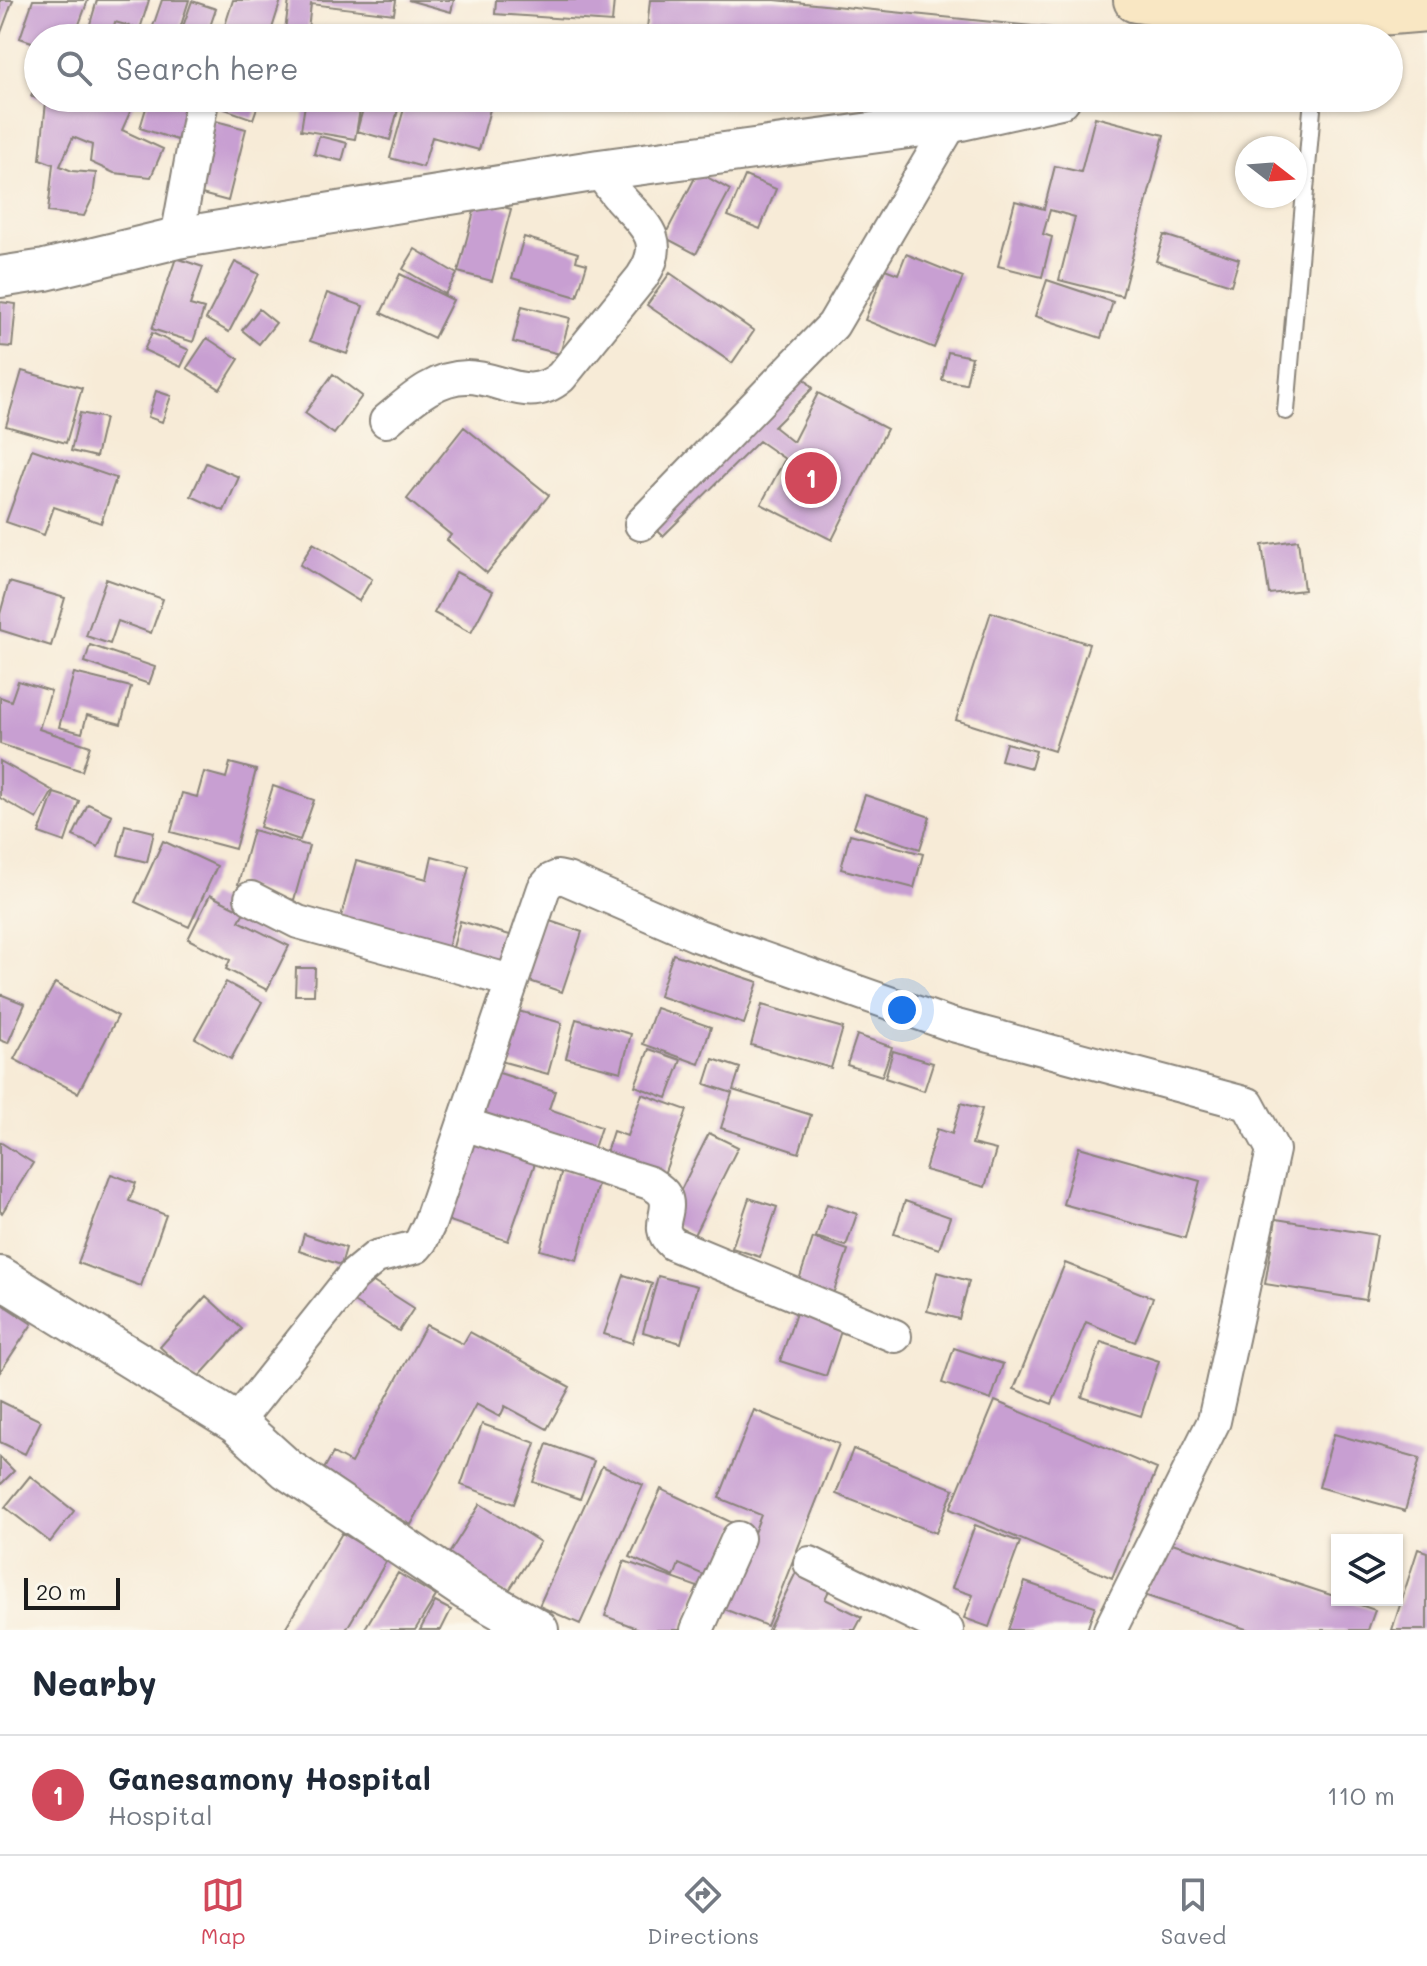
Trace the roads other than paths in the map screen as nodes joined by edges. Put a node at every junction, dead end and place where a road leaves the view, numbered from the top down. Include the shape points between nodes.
1 (1136, 0) edge
2 (1196, 4) edge
3 (1427, 9) edge
4 (1328, 18) edge
5 (1300, 24) edge
6 (200, 112) edge
7 (997, 112) edge
8 (1312, 112) edge
9 (952, 122) junction
10 (599, 170) junction
11 (177, 238) junction
12 (0, 277) edge
13 (1286, 411) dead end
14 (386, 421) dead end
15 (641, 524) dead end
16 (251, 898) dead end
17 (511, 981) junction
18 (464, 1124) junction
19 (0, 1277) edge
20 (895, 1336) dead end
21 (236, 1423) junction
22 (738, 1538) dead end
23 (810, 1563) dead end
24 (538, 1630) edge
25 (697, 1630) edge
26 (947, 1630) edge
27 (1110, 1630) edge

1 - 2 main road
2 - 4 main road
3 - 4 main road
4 - 5 street
6 - 11 street
7 - 9 street
8 - 13 lane
9 - 10 street
9 - 15 street via 833,325
10 - 11 street
10 - 14 street via 648,227 652,260 561,377 540,390 466,377 451,380 423,390
11 - 12 street
16 - 17 street via 298,922
17 - 18 street
17 - 27 street via 544,888 558,877 696,935 949,1024 1248,1104 1273,1150 1214,1421
18 - 20 street via 650,1183 664,1193 663,1229 673,1244
18 - 21 street via 421,1241 365,1264
19 - 21 street
21 - 24 street via 287,1469 465,1589
22 - 25 street
23 - 26 street

